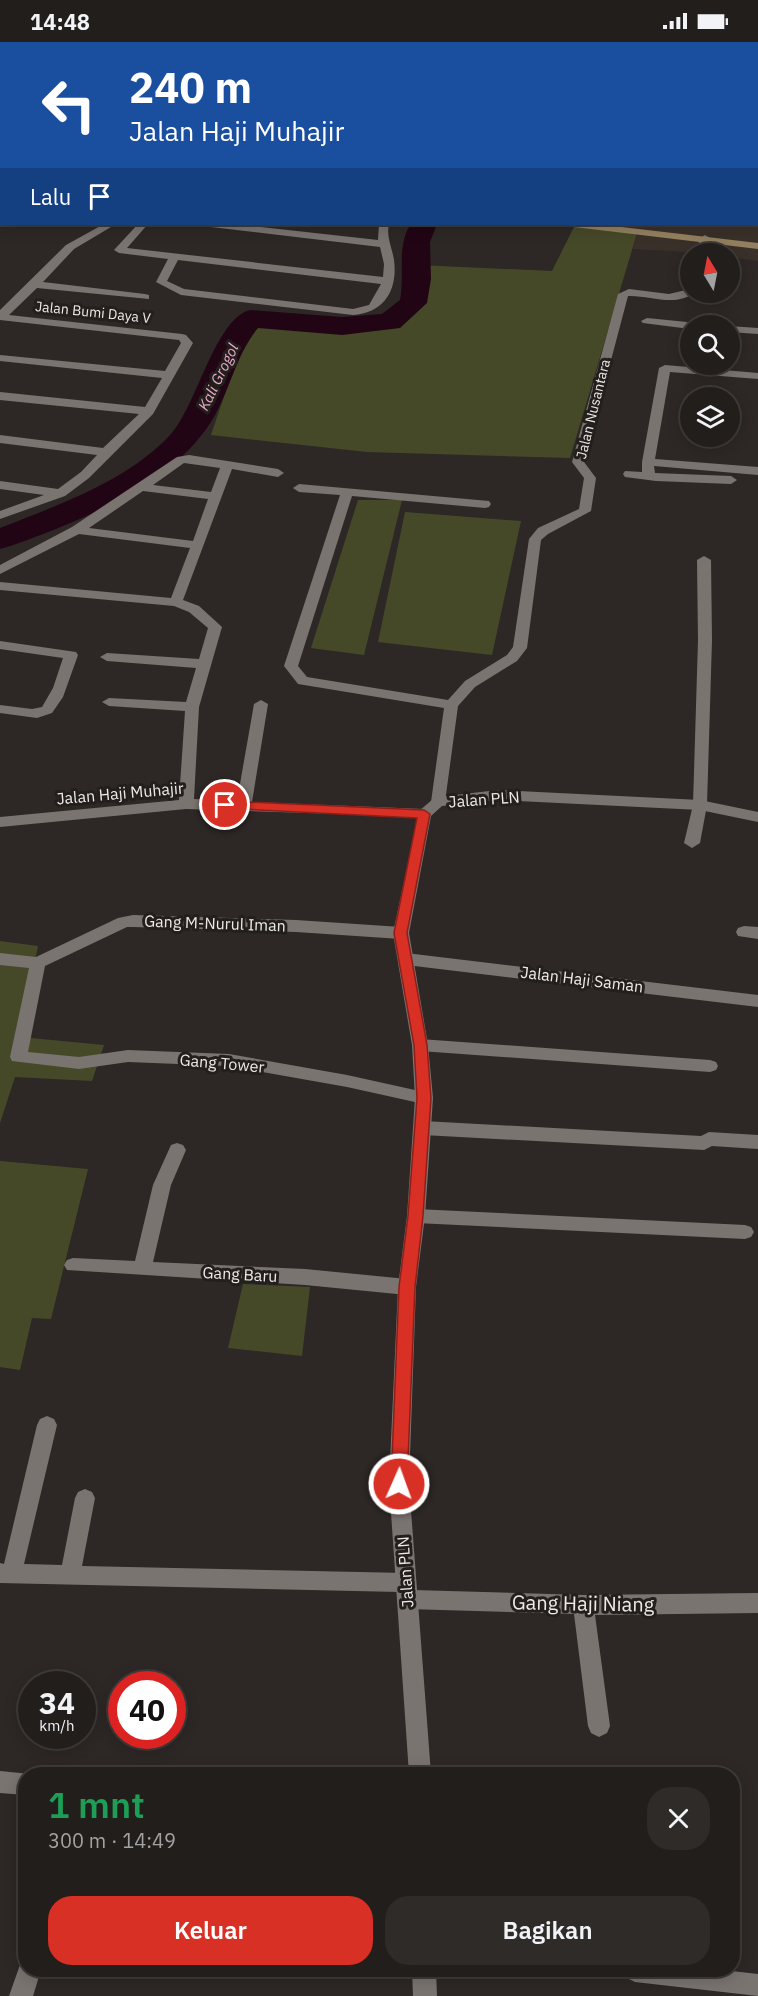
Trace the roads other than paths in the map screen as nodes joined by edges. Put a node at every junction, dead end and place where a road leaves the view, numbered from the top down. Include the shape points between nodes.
1 (109, 225) edge
2 (142, 225) edge
3 (220, 225) edge
4 (383, 225) edge
5 (583, 225) edge
6 (705, 238) junction
7 (704, 243) edge
8 (384, 244) junction
9 (758, 246) edge
10 (174, 257) junction
11 (388, 281) junction
12 (35, 285) junction
13 (680, 296) edge
14 (145, 297) dead end
15 (0, 298) edge
16 (17, 302) junction
17 (0, 317) edge
18 (646, 321) dead end
19 (680, 324) edge
20 (740, 329) edge
21 (758, 331) edge
22 (0, 358) edge
23 (169, 375) junction
24 (758, 376) edge
25 (0, 396) edge
26 (149, 411) junction
27 (0, 439) edge
28 (106, 452) junction
29 (648, 462) junction
30 (226, 466) junction
31 (758, 471) edge
32 (278, 473) dead end
33 (629, 474) dead end
34 (650, 476) junction
35 (758, 482) edge
36 (0, 485) edge
37 (141, 488) junction
38 (299, 488) dead end
39 (346, 492) junction
40 (61, 493) junction
41 (215, 496) junction
42 (485, 504) dead end
43 (0, 515) edge
44 (77, 531) junction
45 (197, 545) junction
46 (704, 560) dead end
47 (0, 570) edge
48 (0, 586) edge
49 (176, 602) junction
50 (0, 645) edge
51 (107, 657) dead end
52 (206, 664) junction
53 (110, 702) dead end
54 (261, 704) dead end
55 (451, 705) junction
56 (192, 707) junction
57 (0, 709) edge
58 (186, 804) junction
59 (700, 805) junction
60 (244, 806) junction
61 (431, 808) junction
62 (758, 817) edge
63 (0, 822) edge
64 (692, 843) dead end
65 (401, 933) junction
66 (0, 959) edge
67 (406, 959) junction
68 (38, 963) junction
69 (758, 1001) edge
70 (420, 1045) junction
71 (710, 1066) dead end
72 (424, 1098) junction
73 (423, 1128) junction
74 (758, 1142) edge
75 (177, 1150) dead end
76 (416, 1216) junction
77 (745, 1232) dead end
78 (73, 1265) dead end
79 (142, 1269) junction
80 (407, 1287) junction
81 (47, 1425) dead end
82 (85, 1497) dead end
83 (6, 1573) edge
84 (70, 1576) junction
85 (407, 1591) junction
86 (758, 1604) edge
87 (583, 1605) junction
88 (598, 1726) dead end
89 (420, 1767) edge
90 (0, 1782) edge
91 (18, 1783) edge
92 (27, 1977) edge
93 (424, 1977) edge
94 (689, 1977) edge
95 (758, 1986) edge
96 (21, 1996) edge
97 (425, 1996) edge

1 - 12 street via 70,247
2 - 10 street via 119,250
3 - 8 street
4 - 8 street
5 - 6 main road
6 - 7 street
6 - 9 main road
8 - 11 street via 389,259
10 - 11 street
10 - 11 street via 161,282 181,292 353,312 376,307
12 - 14 street
12 - 16 street
13 - 55 street, Jalan Nusantara via 623,294 578,462 590,478 585,511 543,531 535,539 520,648 512,658 470,684
15 - 16 street
16 - 17 street
17 - 23 street, Jalan Bumi Daya V via 182,337 187,344
18 - 19 street
20 - 21 street
22 - 23 street
23 - 26 street
24 - 29 street via 665,368
25 - 26 street
26 - 28 street
27 - 28 street
28 - 40 street
29 - 31 street
29 - 34 street
30 - 32 street
30 - 37 street via 185,459
30 - 41 street
33 - 34 street
34 - 35 street
36 - 40 street
37 - 41 street
37 - 44 street
38 - 39 street
39 - 42 street
39 - 55 street via 291,666 303,681
40 - 43 street
41 - 45 street
44 - 45 street
44 - 47 street
45 - 49 street
46 - 59 street
48 - 49 street
49 - 52 street via 194,609 215,627
50 - 57 street via 70,655 56,699 48,710 42,713
51 - 52 street
52 - 56 street
53 - 56 street
54 - 60 street
55 - 61 street
56 - 58 street
58 - 60 street, Jalan Haji Muhajir
58 - 63 street, Jalan Haji Muhajir
59 - 61 street, Jalan PLN via 498,795
59 - 62 street, Jalan PLN
59 - 64 street
60 - 61 street, Jalan Haji Muhajir
61 - 65 street, Jalan PLN
65 - 67 street, Jalan PLN
65 - 68 street, Gang M-Nurul Iman via 133,921
66 - 68 street
67 - 69 street, Jalan Haji Saman
67 - 70 street, Jalan PLN
68 - 72 street, Gang Tower via 18,1057 79,1063 128,1056 229,1060
70 - 71 street
70 - 72 street, Jalan PLN
72 - 73 street, Jalan PLN
73 - 74 street via 704,1143 709,1139
73 - 76 street, Jalan PLN
75 - 79 street via 162,1185
76 - 77 street
76 - 80 street, Jalan PLN
78 - 79 street, Gang Baru
79 - 80 street, Gang Baru via 305,1277
80 - 85 street, Jalan PLN via 399,1484
81 - 83 street
82 - 84 street
83 - 84 street, Gang Haji Niang
84 - 85 street, Gang Haji Niang
85 - 87 street, Gang Haji Niang
85 - 89 street, Jalan PLN
86 - 87 street, Gang Haji Niang
87 - 88 street
90 - 91 street
92 - 96 street
93 - 97 street
94 - 95 street

